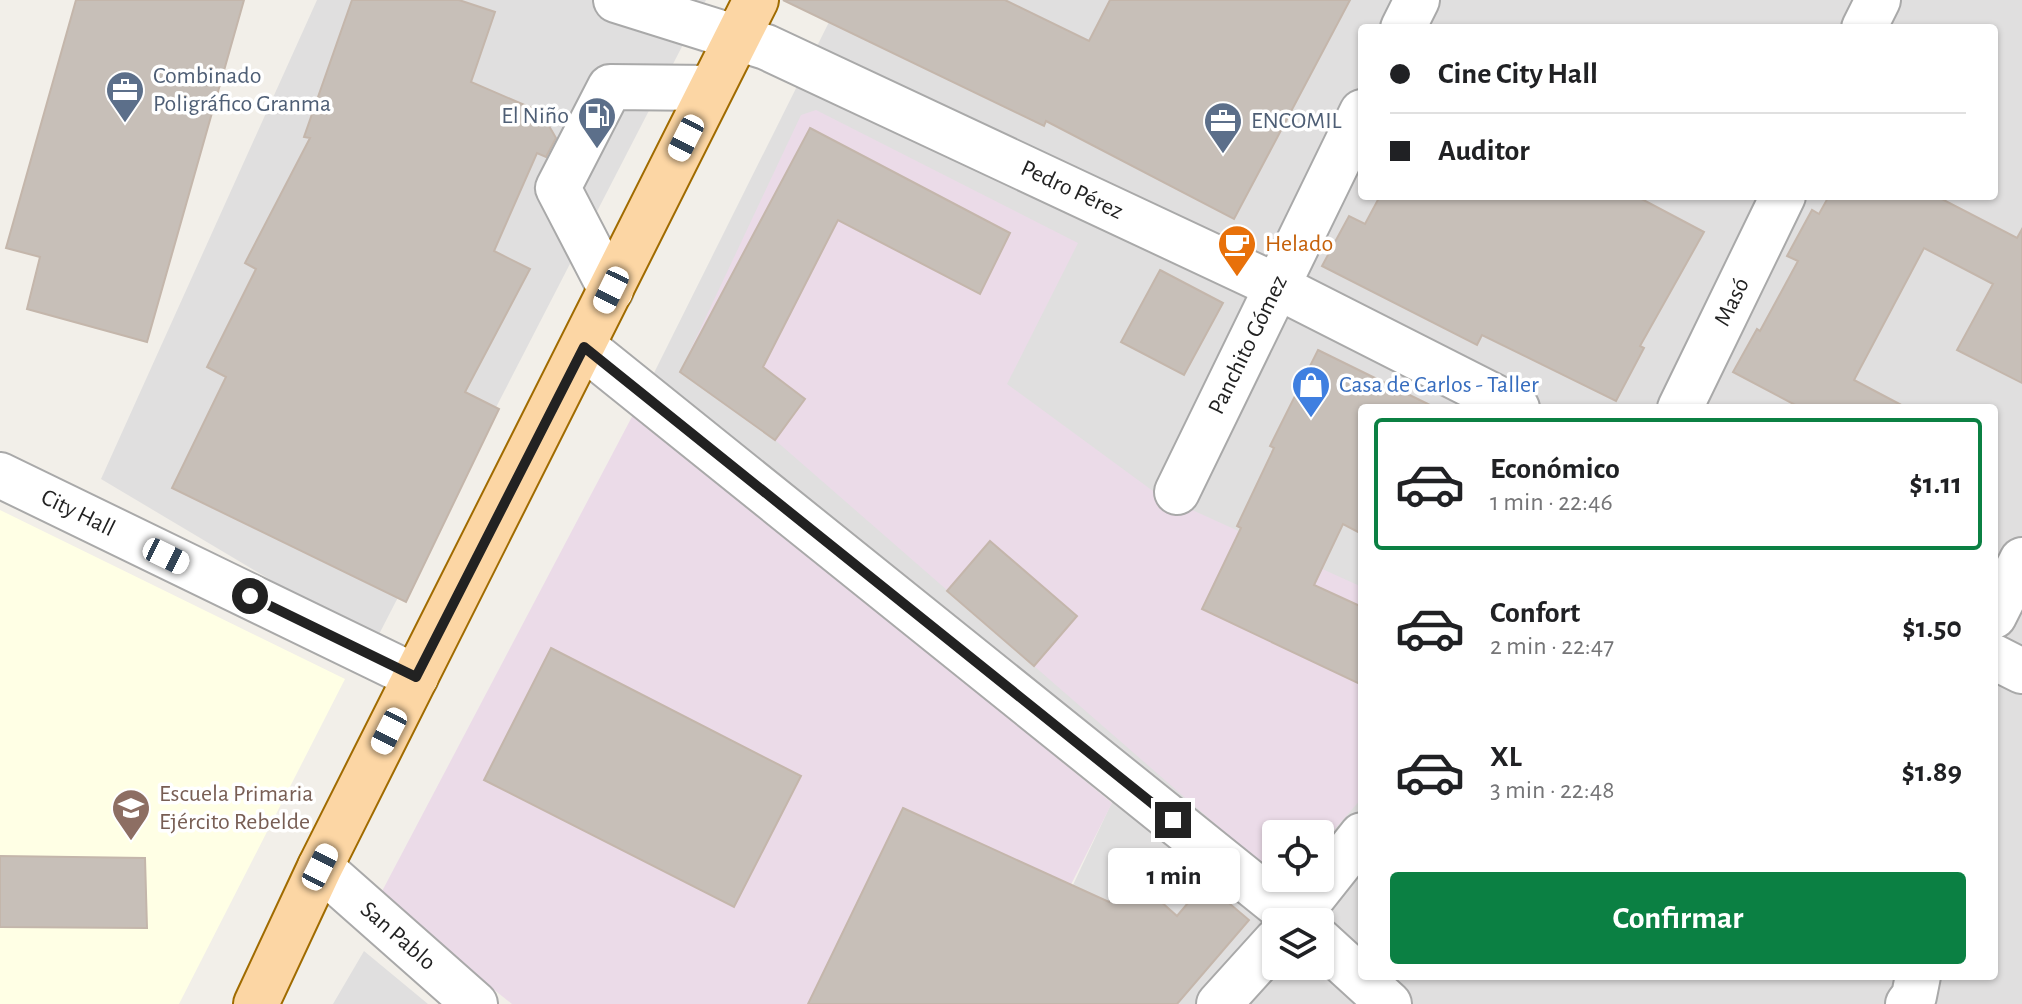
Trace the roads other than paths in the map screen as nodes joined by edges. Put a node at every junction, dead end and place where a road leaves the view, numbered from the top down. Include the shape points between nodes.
1 (616, 0) edge
2 (1417, 0) edge
3 (1878, 0) edge
4 (746, 18) edge
5 (1405, 24) edge
6 (1866, 24) edge
7 (711, 88) junction
8 (1358, 120) edge
9 (1781, 200) edge
10 (1276, 286) junction
11 (611, 290) junction
12 (584, 347) junction
13 (1509, 404) edge
14 (1682, 404) edge
15 (0, 475) edge
16 (1177, 492) dead end
17 (2022, 560) edge
18 (1998, 608) edge
19 (1998, 659) edge
20 (2022, 671) edge
21 (416, 677) junction
22 (1358, 841) edge
23 (320, 867) junction
24 (1271, 908) edge
25 (1312, 908) edge
26 (1334, 959) edge
27 (1262, 963) edge
28 (1358, 979) edge
29 (1360, 980) edge
30 (256, 1004) edge
31 (475, 1004) edge
32 (1219, 1004) edge
33 (1389, 1004) edge

1 - 4 street, Pedro Pérez
2 - 5 street
3 - 6 street
4 - 7 main road
4 - 10 street, Pedro Pérez via 766,47
7 - 11 main road
7 - 11 street via 610,87 558,188
8 - 10 street, Panchito Gómez
9 - 14 street, Masó
10 - 13 street, Pedro Pérez
10 - 16 street, Panchito Gómez
11 - 12 main road
12 - 21 main road
12 - 24 street
15 - 21 street, City Hall
17 - 18 street
19 - 20 street
21 - 23 main road
22 - 25 street
23 - 30 main road
23 - 31 street, San Pablo
26 - 28 street
27 - 32 street
29 - 33 street

